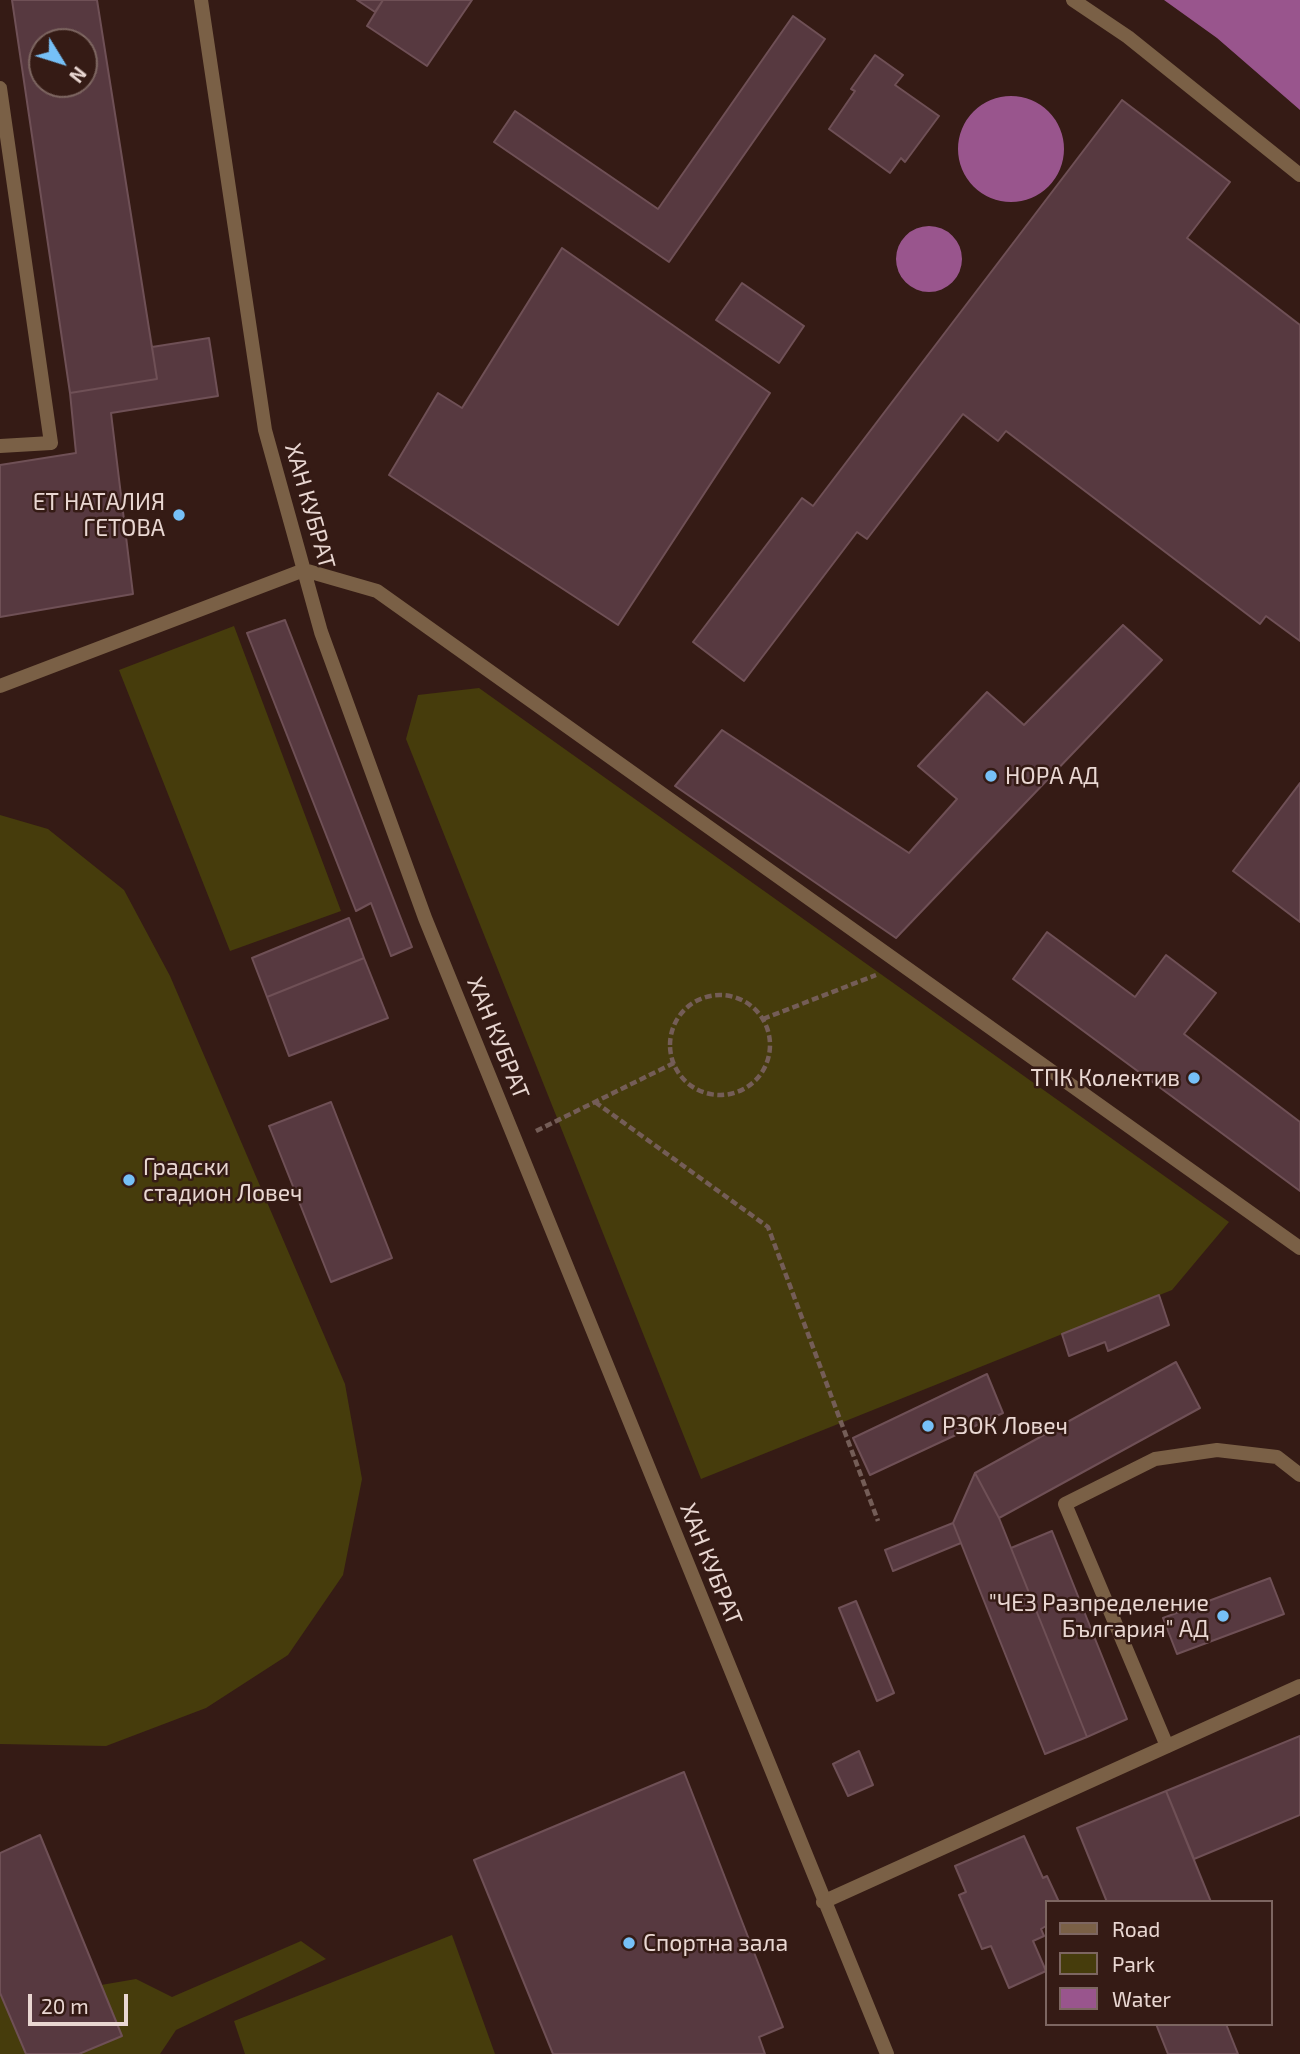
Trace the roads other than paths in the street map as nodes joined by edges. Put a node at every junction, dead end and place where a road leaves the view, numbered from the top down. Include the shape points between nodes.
1 (201, 0) edge
2 (1073, 0) edge
3 (0, 88) edge
4 (1300, 175) edge
5 (0, 446) edge
6 (304, 570) junction
7 (0, 686) edge
8 (1300, 1248) edge
9 (1300, 1475) edge
10 (1300, 1686) edge
11 (1167, 1746) junction
12 (823, 1902) junction
13 (887, 2054) edge

1 - 6 street, ХАН КУБРАТ via 265,430
2 - 4 street via 1128,37
3 - 5 street via 51,443
6 - 7 street
6 - 8 street via 377,592
6 - 12 street, ХАН КУБРАТ via 321,632 425,918
9 - 11 street via 1278,1457 1217,1450 1155,1459 1065,1504
10 - 11 street
11 - 12 street
12 - 13 street, ХАН КУБРАТ

